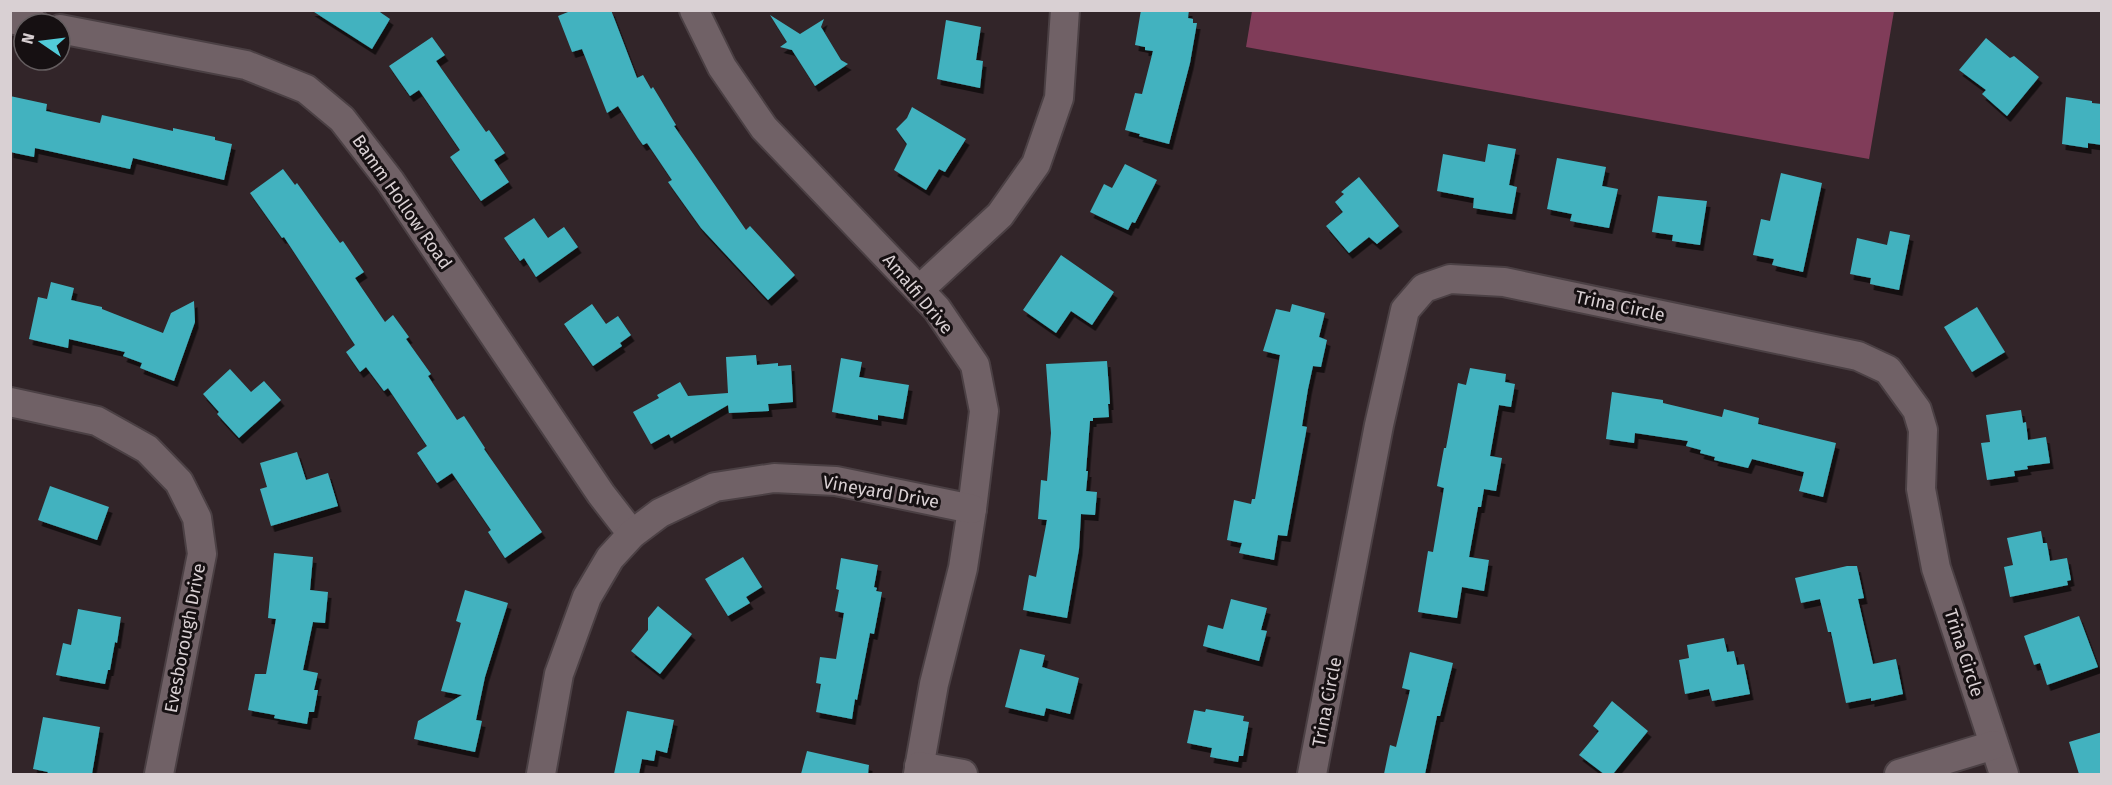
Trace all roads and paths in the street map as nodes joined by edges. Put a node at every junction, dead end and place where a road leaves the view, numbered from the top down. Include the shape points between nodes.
1 (694, 10) edge
2 (1065, 10) edge
3 (72, 31) edge
4 (919, 290) junction
5 (10, 402) edge
6 (972, 509) junction
7 (632, 534) junction
8 (1994, 745) junction
9 (919, 770) edge
10 (159, 774) edge
11 (542, 774) edge
12 (963, 774) edge
13 (1312, 774) edge
14 (1899, 774) edge
15 (2004, 774) edge

1 - 4 street, Amalfi Drive via 722,67 764,128
2 - 4 street via 1059,98 1036,164 1000,215
3 - 7 street, Bamm Hollow Road via 246,65 306,89 342,119 390,181
4 - 6 street, Amalfi Drive via 937,309 975,365 984,411
5 - 10 street, Evesborough Drive via 97,421 147,449 179,482 197,518 202,554
6 - 7 street, Vineyard Drive via 836,481 774,478 715,487 660,513
6 - 9 street, Amalfi Drive
7 - 11 street, Vineyard Drive via 610,558 586,597 559,674
8 - 13 street, Trina Circle via 1936,568 1921,489 1923,430 1917,410 1888,370 1858,356 1504,282 1450,279 1424,288 1405,310
8 - 14 street
8 - 15 street, Trina Circle
9 - 12 street

